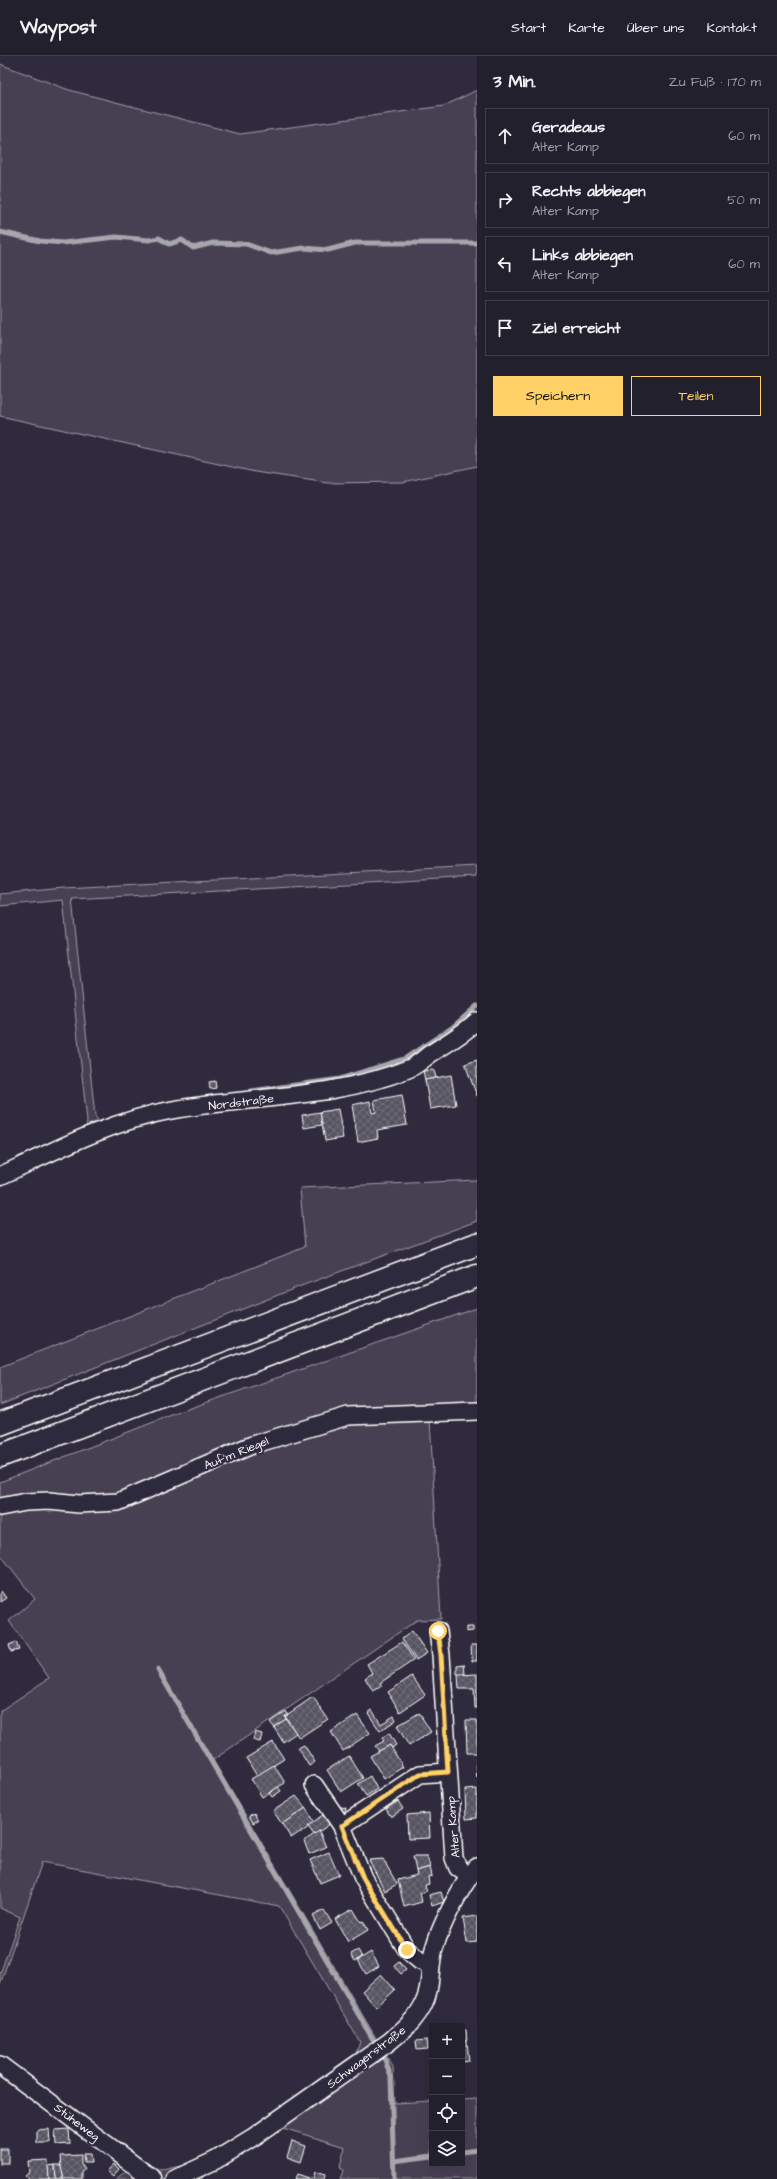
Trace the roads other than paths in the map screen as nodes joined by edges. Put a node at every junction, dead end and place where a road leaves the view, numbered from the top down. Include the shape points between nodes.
1 (477, 1021) edge
2 (0, 1176) edge
3 (477, 1244) edge
4 (477, 1276) edge
5 (477, 1411) edge
6 (0, 1424) edge
7 (0, 1456) edge
8 (0, 1507) edge
9 (438, 1631) dead end
10 (448, 1772) junction
11 (314, 1785) dead end
12 (342, 1826) junction
13 (473, 1872) edge
14 (431, 1966) junction
15 (0, 2065) edge
16 (152, 2179) edge
17 (175, 2179) edge

1 - 2 street, Nordstraße via 409,1068 367,1082 305,1094 172,1110 136,1119 93,1134
3 - 6 highway
4 - 7 highway
5 - 8 street, Auf'm Riegel via 348,1416 252,1445 118,1502 41,1502
9 - 10 street, Alter Kamp
10 - 12 street via 420,1774
10 - 13 street, Alter Kamp via 454,1858 458,1868
11 - 12 street
12 - 14 street via 363,1878 407,1950
13 - 14 street, Schwagerstraße via 456,1898 434,1948
14 - 17 street, Schwagerstraße via 428,1992 420,2010 409,2025 389,2042 256,2136 216,2160
15 - 16 street, Stüheweg

